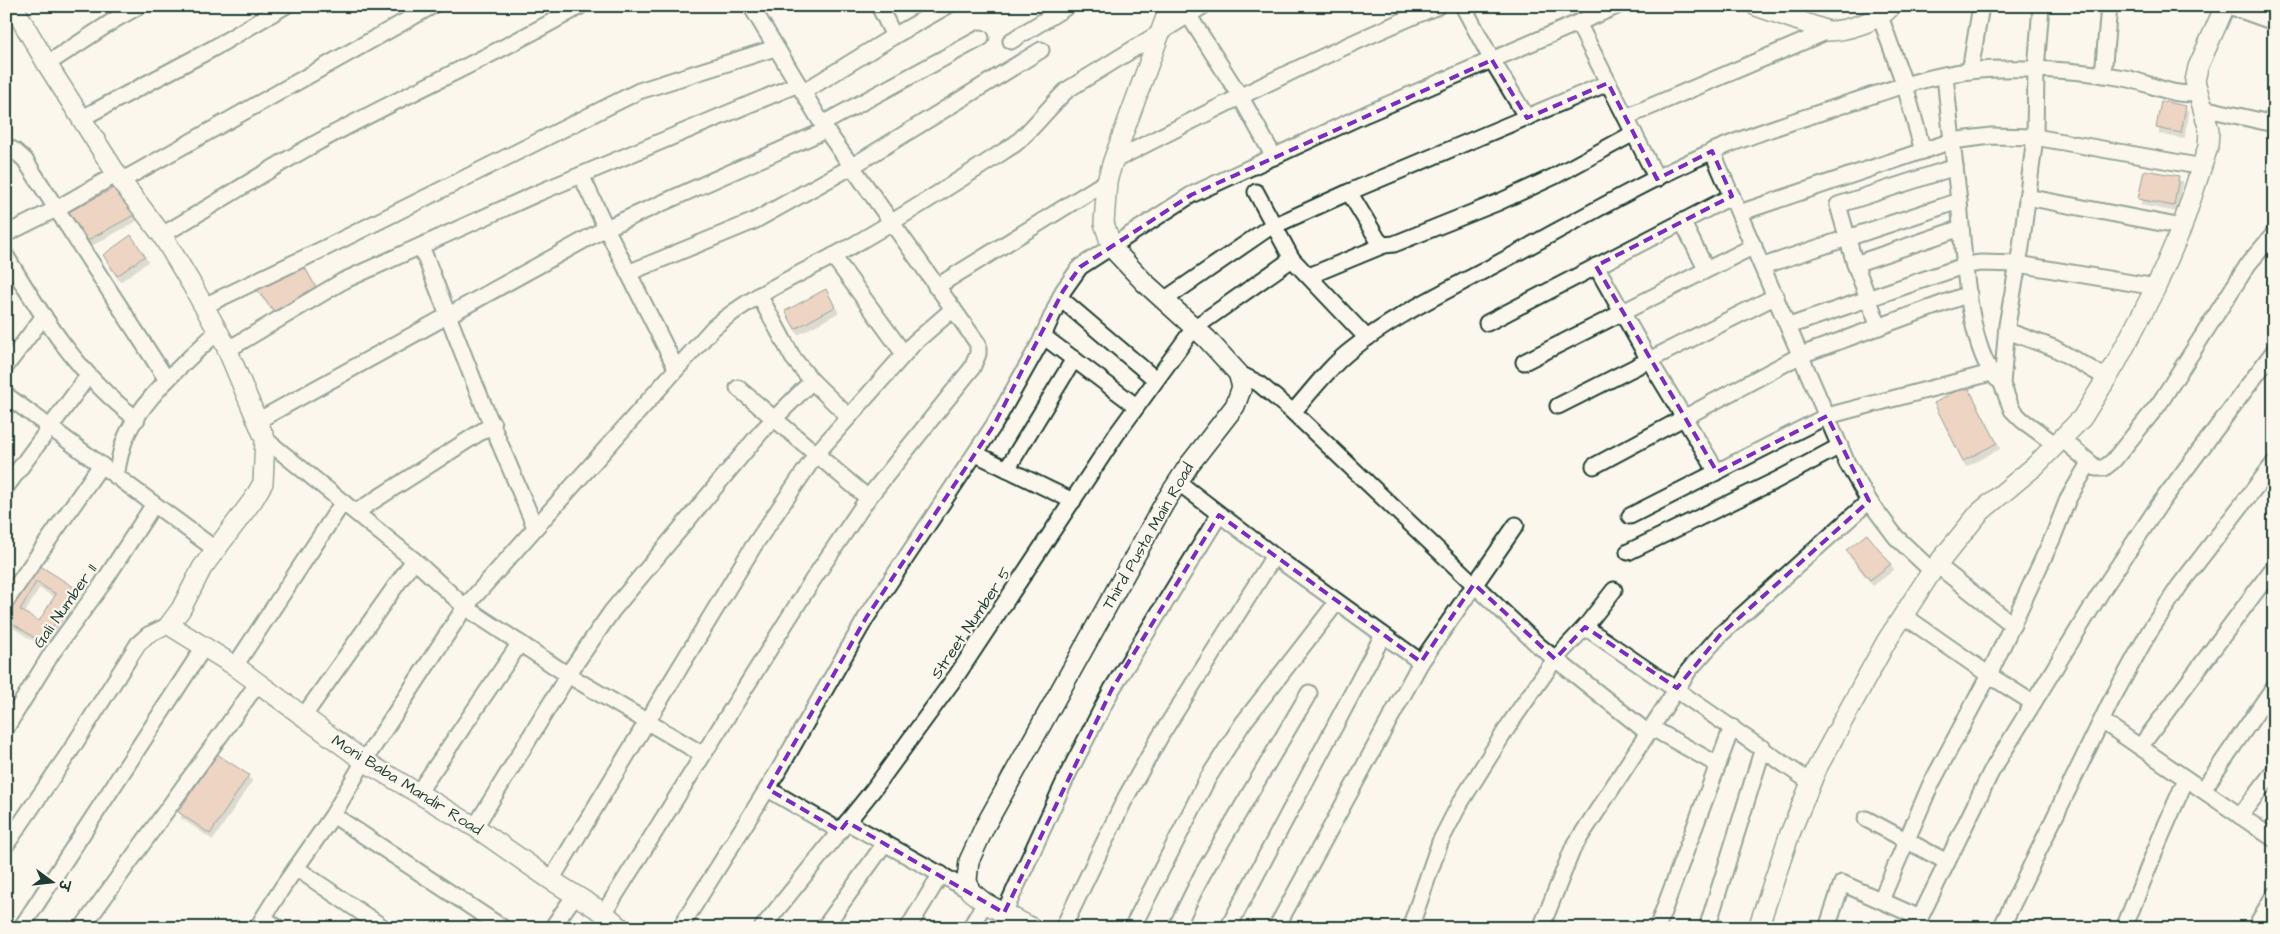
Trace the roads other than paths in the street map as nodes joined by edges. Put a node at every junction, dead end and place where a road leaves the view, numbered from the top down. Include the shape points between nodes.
1 (139, 6) edge
2 (285, 6) edge
3 (432, 6) edge
4 (580, 6) edge
5 (751, 6) edge
6 (879, 6) edge
7 (947, 6) edge
8 (1068, 6) edge
9 (1170, 6) edge
10 (1203, 6) edge
11 (1438, 6) edge
12 (1463, 6) edge
13 (1617, 6) edge
14 (1756, 6) edge
15 (1981, 6) edge
16 (2041, 6) edge
17 (2109, 6) edge
18 (2227, 6) edge
19 (15, 11) edge
20 (1886, 11) edge
21 (1408, 12) edge
22 (1189, 16) junction
23 (2274, 22) edge
24 (1578, 24) junction
25 (1828, 31) junction
26 (1160, 34) junction
27 (894, 36) junction
28 (980, 38) dead end
29 (1011, 41) dead end
30 (775, 48) junction
31 (1040, 50) dead end
32 (1492, 60) junction
33 (46, 64) junction
34 (2036, 70) junction
35 (1970, 71) junction
36 (1945, 75) junction
37 (2103, 75) junction
38 (1608, 83) junction
39 (1905, 86) junction
40 (801, 88) junction
41 (1240, 96) junction
42 (2200, 100) junction
43 (1626, 117) junction
44 (82, 118) junction
45 (1527, 118) junction
46 (2274, 124) edge
47 (824, 127) junction
48 (1634, 133) junction
49 (2035, 137) junction
50 (1952, 141) junction
51 (6, 146) edge
52 (1712, 151) junction
53 (1923, 151) junction
54 (1274, 157) junction
55 (1113, 161) junction
56 (851, 167) junction
57 (1955, 167) junction
58 (2203, 167) junction
59 (581, 175) junction
60 (119, 177) junction
61 (1657, 179) junction
62 (1108, 181) junction
63 (1256, 192) dead end
64 (1349, 192) junction
65 (1732, 196) junction
66 (2027, 198) junction
67 (1959, 201) junction
68 (56, 209) junction
69 (1739, 212) junction
70 (1682, 221) junction
71 (892, 222) junction
72 (1276, 225) junction
73 (2182, 227) junction
74 (606, 228) junction
75 (1961, 228) junction
76 (6, 234) edge
77 (2274, 234) edge
78 (162, 235) junction
79 (1847, 238) junction
80 (1384, 245) junction
81 (421, 246) junction
82 (1754, 246) junction
83 (1112, 248) junction
84 (6, 256) edge
85 (834, 256) junction
86 (1292, 259) junction
87 (1855, 264) junction
88 (2018, 264) junction
89 (1966, 265) junction
90 (1596, 266) junction
91 (1763, 266) junction
92 (1706, 269) junction
93 (628, 273) junction
94 (1309, 276) junction
95 (936, 287) junction
96 (2156, 287) junction
97 (759, 294) junction
98 (1969, 294) junction
99 (1776, 296) junction
100 (1060, 298) junction
101 (1867, 299) junction
102 (1164, 300) junction
103 (204, 306) junction
104 (953, 309) junction
105 (1623, 312) junction
106 (447, 315) junction
107 (44, 316) junction
108 (1487, 322) dead end
109 (1789, 326) junction
110 (1879, 327) junction
111 (1194, 328) junction
112 (218, 331) junction
113 (2007, 331) junction
114 (1043, 336) junction
115 (1367, 338) junction
116 (227, 350) junction
117 (2274, 351) edge
118 (904, 354) junction
119 (1801, 355) junction
120 (1074, 359) junction
121 (1650, 360) junction
122 (1524, 362) dead end
123 (6, 366) edge
124 (676, 368) junction
125 (1238, 373) junction
126 (1991, 373) junction
127 (88, 376) junction
128 (2107, 378) junction
129 (1155, 379) junction
130 (167, 380) junction
131 (812, 381) junction
132 (2002, 384) junction
133 (738, 388) dead end
134 (6, 395) edge
135 (1136, 406) junction
136 (1558, 406) dead end
137 (1293, 412) junction
138 (1827, 416) junction
139 (849, 417) junction
140 (1685, 418) junction
141 (773, 419) junction
142 (136, 420) junction
143 (258, 420) junction
144 (493, 424) junction
145 (49, 426) junction
146 (265, 439) junction
147 (2059, 442) junction
148 (1840, 446) junction
149 (817, 453) junction
150 (976, 454) junction
151 (2089, 463) junction
152 (2274, 463) edge
153 (101, 465) junction
154 (1594, 466) dead end
155 (1007, 469) junction
156 (1717, 472) junction
157 (116, 476) junction
158 (1178, 482) junction
159 (6, 487) edge
160 (868, 498) junction
161 (1072, 501) junction
162 (1869, 501) junction
163 (343, 502) junction
164 (154, 504) junction
165 (356, 512) junction
166 (1220, 515) junction
167 (1630, 516) dead end
168 (1516, 525) dead end
169 (535, 527) junction
170 (215, 549) junction
171 (1628, 552) dead end
172 (1274, 556) junction
173 (414, 560) junction
174 (2274, 567) edge
175 (1934, 568) junction
176 (1474, 584) junction
177 (1614, 590) dead end
178 (6, 601) edge
179 (1337, 602) junction
180 (465, 607) junction
181 (1903, 615) junction
182 (169, 625) junction
183 (2013, 625) junction
184 (1585, 627) junction
185 (1383, 635) junction
186 (520, 643) junction
187 (204, 647) junction
188 (1556, 659) junction
189 (1421, 662) junction
190 (235, 666) junction
191 (568, 675) junction
192 (1989, 675) junction
193 (258, 683) junction
194 (2274, 687) edge
195 (1677, 688) junction
196 (1309, 694) dead end
197 (2033, 703) junction
198 (304, 717) junction
199 (2102, 721) junction
200 (647, 722) junction
201 (1732, 727) junction
202 (6, 728) edge
203 (1650, 731) junction
204 (2140, 747) junction
205 (1763, 748) junction
206 (702, 754) junction
207 (364, 761) junction
208 (1718, 765) junction
209 (2274, 771) edge
210 (2186, 779) junction
211 (1810, 782) junction
212 (768, 788) junction
213 (2203, 790) junction
214 (418, 793) junction
215 (333, 815) junction
216 (2240, 816) junction
217 (1866, 819) dead end
218 (475, 827) junction
219 (843, 827) junction
220 (1907, 839) junction
221 (2274, 839) edge
222 (885, 842) junction
223 (6, 845) edge
224 (1947, 862) junction
225 (296, 868) junction
226 (940, 874) junction
227 (552, 880) junction
228 (970, 890) junction
229 (575, 895) junction
230 (2274, 895) edge
231 (1880, 900) junction
232 (984, 903) junction
233 (604, 913) junction
234 (1004, 913) junction
235 (261, 923) edge
236 (1917, 923) edge
237 (21, 928) edge
238 (82, 928) edge
239 (278, 928) edge
240 (384, 928) edge
241 (503, 928) edge
242 (552, 928) edge
243 (621, 928) edge
244 (680, 928) edge
245 (762, 928) edge
246 (824, 928) edge
247 (908, 928) edge
248 (970, 928) edge
249 (1032, 928) edge
250 (1063, 928) edge
251 (1132, 928) edge
252 (1176, 928) edge
253 (1228, 928) edge
254 (1276, 928) edge
255 (1410, 928) edge
256 (1542, 928) edge
257 (1657, 928) edge
258 (1707, 928) edge
259 (1758, 928) edge
260 (1827, 928) edge
261 (2001, 928) edge
262 (2124, 928) edge
263 (2255, 928) edge

1 - 33 street
2 - 44 street
3 - 60 street
4 - 78 street via 540,30 311,146
5 - 30 street
6 - 27 street
7 - 27 street
8 - 29 street
9 - 26 street
10 - 22 street
11 - 21 street
12 - 32 street
13 - 24 street
14 - 25 street
15 - 35 street
16 - 34 street
17 - 37 street
18 - 23 street
18 - 42 street via 2198,66 2194,81
19 - 33 street
20 - 25 street via 1840,32
20 - 39 street
21 - 41 street
22 - 26 street
22 - 41 street
24 - 32 street
24 - 38 street
25 - 43 street
26 - 55 street
26 - 71 street via 1066,90 1033,129 1015,144
27 - 40 street
28 - 47 street
30 - 40 street
30 - 103 street via 639,91
31 - 56 street
32 - 45 street
32 - 54 street
33 - 44 street
34 - 35 street
34 - 37 street
34 - 49 street
35 - 36 street
36 - 39 street
36 - 50 street
37 - 42 street via 2126,78
38 - 43 street
38 - 45 street
39 - 52 street
39 - 53 street
40 - 47 street
40 - 59 street
41 - 54 street
41 - 55 street
42 - 46 street
42 - 58 street via 2209,130
43 - 48 street
44 - 60 street
45 - 64 street
47 - 56 street
47 - 74 street
48 - 61 street
48 - 80 street via 1556,176 1499,202 1394,244
49 - 50 street via 1991,136
49 - 58 street
49 - 66 street
50 - 53 street
50 - 57 street
51 - 68 street via 25,160
52 - 61 street
52 - 65 street
53 - 69 street
54 - 83 street via 1191,195
55 - 62 street
56 - 71 street
56 - 93 street via 754,220
57 - 67 street
57 - 79 street via 1838,205
58 - 73 street
59 - 74 street
59 - 81 street
60 - 68 street
60 - 78 street
61 - 115 street via 1400,317
62 - 83 street via 1104,223
62 - 95 street
63 - 72 street
64 - 72 street
64 - 80 street
65 - 69 street
65 - 70 street
66 - 73 street
66 - 88 street
67 - 75 street
67 - 79 street
68 - 76 street
68 - 130 street
69 - 82 street
70 - 90 street
70 - 92 street
71 - 85 street
71 - 95 street
72 - 86 street
72 - 102 street
73 - 96 street
74 - 93 street
74 - 106 street
75 - 87 street
75 - 89 street
77 - 151 street via 2249,263 2159,404 2113,461 2104,468 2096,468
78 - 103 street
79 - 87 street
79 - 91 street
80 - 94 street
81 - 106 street
81 - 116 street via 343,281
82 - 91 street
82 - 92 street
83 - 100 street via 1080,267
83 - 102 street
84 - 107 street
85 - 97 street
85 - 118 street
86 - 94 street
86 - 111 street, Street Number 5
87 - 101 street
88 - 89 street
88 - 96 street
88 - 113 street
89 - 98 street
89 - 101 street
90 - 105 street
90 - 108 street
91 - 99 street
92 - 105 street
93 - 124 street
94 - 115 street
95 - 104 street
96 - 128 street
97 - 124 street via 713,328
97 - 131 street via 793,358
98 - 110 street
98 - 126 street via 1977,336
99 - 109 street
99 - 121 street
100 - 114 street
100 - 129 street
101 - 109 street
101 - 110 street
102 - 111 street
103 - 112 street
104 - 118 street
104 - 160 street via 978,344 972,368
105 - 121 street
105 - 122 street
106 - 143 street
106 - 144 street
107 - 123 street
107 - 127 street
109 - 119 street
110 - 119 street
111 - 125 street
111 - 129 street, Street Number 5
112 - 116 street
112 - 130 street
113 - 128 street via 2054,348
113 - 132 street
114 - 120 street
114 - 150 street
115 - 137 street via 1349,351
116 - 143 street
117 - 197 street via 2159,505
118 - 139 street
119 - 138 street
119 - 140 street
120 - 135 street
120 - 155 street
121 - 136 street
121 - 140 street
124 - 169 street
125 - 137 street via 1258,383
125 - 158 street, Third Pusta Main Road via 1242,387 1235,406
126 - 132 street
126 - 138 street
127 - 142 street
127 - 145 street
128 - 147 street via 2082,418
129 - 135 street, Street Number 5
130 - 142 street
131 - 139 street
131 - 141 street
132 - 147 street via 2017,415
133 - 141 street
134 - 145 street
135 - 161 street, Street Number 5
137 - 176 street
138 - 148 street
138 - 156 street
139 - 149 street
140 - 154 street
140 - 156 street
141 - 149 street
141 - 191 street via 612,611
142 - 157 street via 124,441
143 - 146 street
144 - 165 street
144 - 169 street
145 - 153 street
145 - 159 street
146 - 163 street
146 - 170 street via 263,483
147 - 151 street
147 - 175 street via 1979,513
148 - 162 street
148 - 171 street
149 - 160 street
149 - 200 street via 753,546
150 - 155 street
150 - 212 street via 866,618
151 - 183 street via 2068,499
152 - 199 street via 2180,585 2149,632
153 - 157 street
153 - 178 street
155 - 161 street
156 - 167 street
157 - 164 street
158 - 166 street
158 - 228 street, Third Pusta Main Road via 984,826 969,861 967,880
160 - 206 street
161 - 219 street, Street Number 5 via 957,675
162 - 175 street via 1896,537
162 - 195 street via 1720,634
163 - 165 street
163 - 190 street
164 - 170 street
164 - 202 street, Gali Number 11 via 101,586 52,653
165 - 173 street
166 - 172 street
166 - 234 street via 1112,689 1068,774
168 - 176 street
169 - 180 street
170 - 182 street
172 - 179 street
172 - 250 street via 1161,734
173 - 180 street
173 - 198 street
174 - 204 street
175 - 181 street
175 - 183 street
176 - 188 street
176 - 189 street
177 - 184 street
179 - 185 street
179 - 251 street via 1249,715 1208,778
180 - 186 street
180 - 207 street
181 - 192 street
181 - 211 street via 1845,714
182 - 187 street, Moni Baba Mandir Road
182 - 223 street via 138,644 69,754
183 - 192 street
184 - 188 street
184 - 195 street
185 - 189 street
185 - 253 street
186 - 191 street
186 - 214 street
187 - 190 street, Moni Baba Mandir Road
187 - 237 street
188 - 203 street
188 - 255 street via 1511,722 1460,805 1440,842
189 - 254 street
190 - 193 street, Moni Baba Mandir Road
191 - 200 street
191 - 218 street
192 - 197 street
192 - 220 street via 1930,786
193 - 198 street, Moni Baba Mandir Road
193 - 238 street
194 - 213 street
195 - 201 street
195 - 203 street
196 - 252 street via 1202,876
197 - 224 street via 1991,772
198 - 207 street, Moni Baba Mandir Road
199 - 204 street
199 - 261 street
200 - 206 street
200 - 227 street
201 - 205 street
201 - 208 street
203 - 208 street
203 - 256 street via 1573,848
204 - 210 street
205 - 211 street
205 - 258 street
206 - 233 street
207 - 214 street, Moni Baba Mandir Road
207 - 215 street
208 - 257 street
209 - 216 street
210 - 213 street
210 - 262 street
211 - 259 street
212 - 219 street
212 - 244 street
213 - 216 street
214 - 218 street, Moni Baba Mandir Road
215 - 225 street
215 - 241 street
216 - 221 street
217 - 220 street
218 - 227 street, Moni Baba Mandir Road
219 - 222 street
219 - 245 street, Street Number 5
220 - 224 street
220 - 231 street
222 - 226 street
222 - 246 street
224 - 236 street
225 - 235 street
225 - 240 street
226 - 228 street
226 - 247 street
227 - 229 street, Moni Baba Mandir Road
228 - 232 street
229 - 233 street, Moni Baba Mandir Road
229 - 242 street
230 - 263 street
231 - 236 street
231 - 260 street via 1842,883
232 - 234 street
232 - 248 street
233 - 243 street, Moni Baba Mandir Road
234 - 249 street
235 - 239 street

